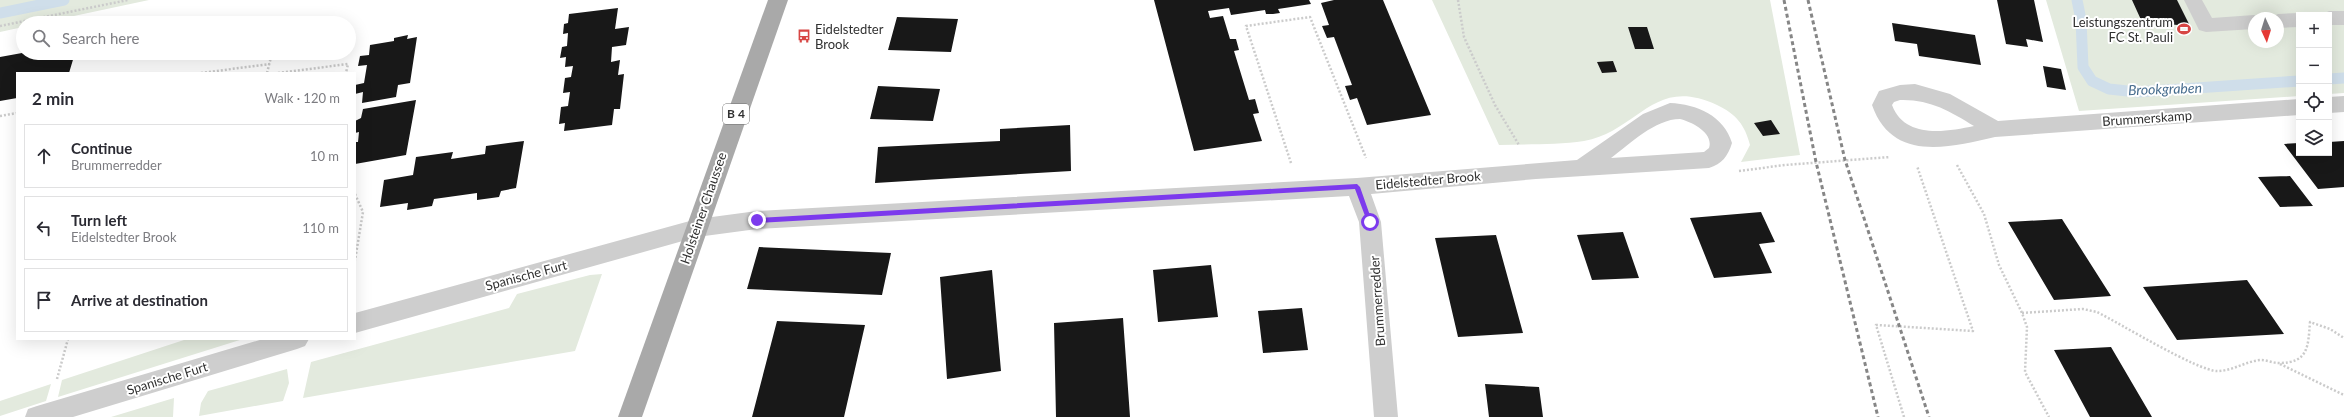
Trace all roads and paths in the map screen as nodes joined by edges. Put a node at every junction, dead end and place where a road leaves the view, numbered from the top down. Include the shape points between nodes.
1 (128, 0) edge
2 (778, 0) edge
3 (1458, 0) edge
4 (2193, 0) edge
5 (49, 16) edge
6 (2332, 18) edge
7 (2344, 18) edge
8 (2296, 20) edge
9 (2284, 21) edge
10 (2248, 22) edge
11 (16, 23) edge
12 (0, 26) edge
13 (271, 60) edge
14 (270, 64) junction
15 (209, 72) edge
16 (267, 72) edge
17 (286, 72) edge
18 (346, 72) edge
19 (2344, 104) edge
20 (2332, 105) edge
21 (2296, 107) edge
22 (16, 113) edge
23 (0, 116) edge
24 (1995, 129) junction
25 (1926, 144) junction
26 (1709, 160) junction
27 (1583, 167) junction
28 (1536, 170) junction
29 (1367, 186) junction
30 (1300, 190) junction
31 (356, 196) edge
32 (697, 228) junction
33 (356, 254) edge
34 (2022, 313) junction
35 (356, 323) edge
36 (2344, 338) edge
37 (68, 340) edge
38 (294, 340) edge
39 (2279, 364) junction
40 (2344, 395) edge
41 (42, 415) edge
42 (630, 417) edge
43 (1386, 417) edge
44 (1904, 417) edge
45 (2049, 417) edge

1 - 5 path
2 - 32 main road, Holsteiner Chaussee / B 4
3 - 28 path via 1464,37 1495,105
4 - 10 lane via 2206,25
6 - 7 lane
8 - 9 lane
11 - 12 path
13 - 14 path
14 - 15 path
14 - 16 path
17 - 18 path via 348,64
19 - 20 street
21 - 24 street, Brummerskamp
22 - 23 path
24 - 25 street, Brummerskamp
24 - 25 street, Brummerskamp via 1963,108 1920,91 1899,91 1886,96 1882,105 1888,120 1904,133
25 - 26 path via 1728,173
25 - 34 path via 1984,214 1999,265
25 - 44 path via 1973,331 1876,325
26 - 27 street, Eidelstedter Brook
26 - 27 street via 1718,152 1721,144 1712,126 1703,118 1671,111 1656,116
27 - 28 street, Eidelstedter Brook
28 - 29 street, Eidelstedter Brook
29 - 30 street, Eidelstedter Brook
29 - 30 path via 1310,17 1246,26
29 - 43 street, Brummerredder
30 - 32 street, Eidelstedter Brook via 906,214 782,218
31 - 33 path via 363,212
32 - 35 street, Spanische Furt
32 - 42 main road, Holsteiner Chaussee / B 4
34 - 39 path via 2083,309 2097,312 2197,365 2215,371 2228,370 2261,360
34 - 45 path via 2027,327 2025,372
36 - 39 path via 2330,329 2310,322 2307,351 2297,361
37 - 41 path
38 - 41 street, Spanische Furt
39 - 40 path

